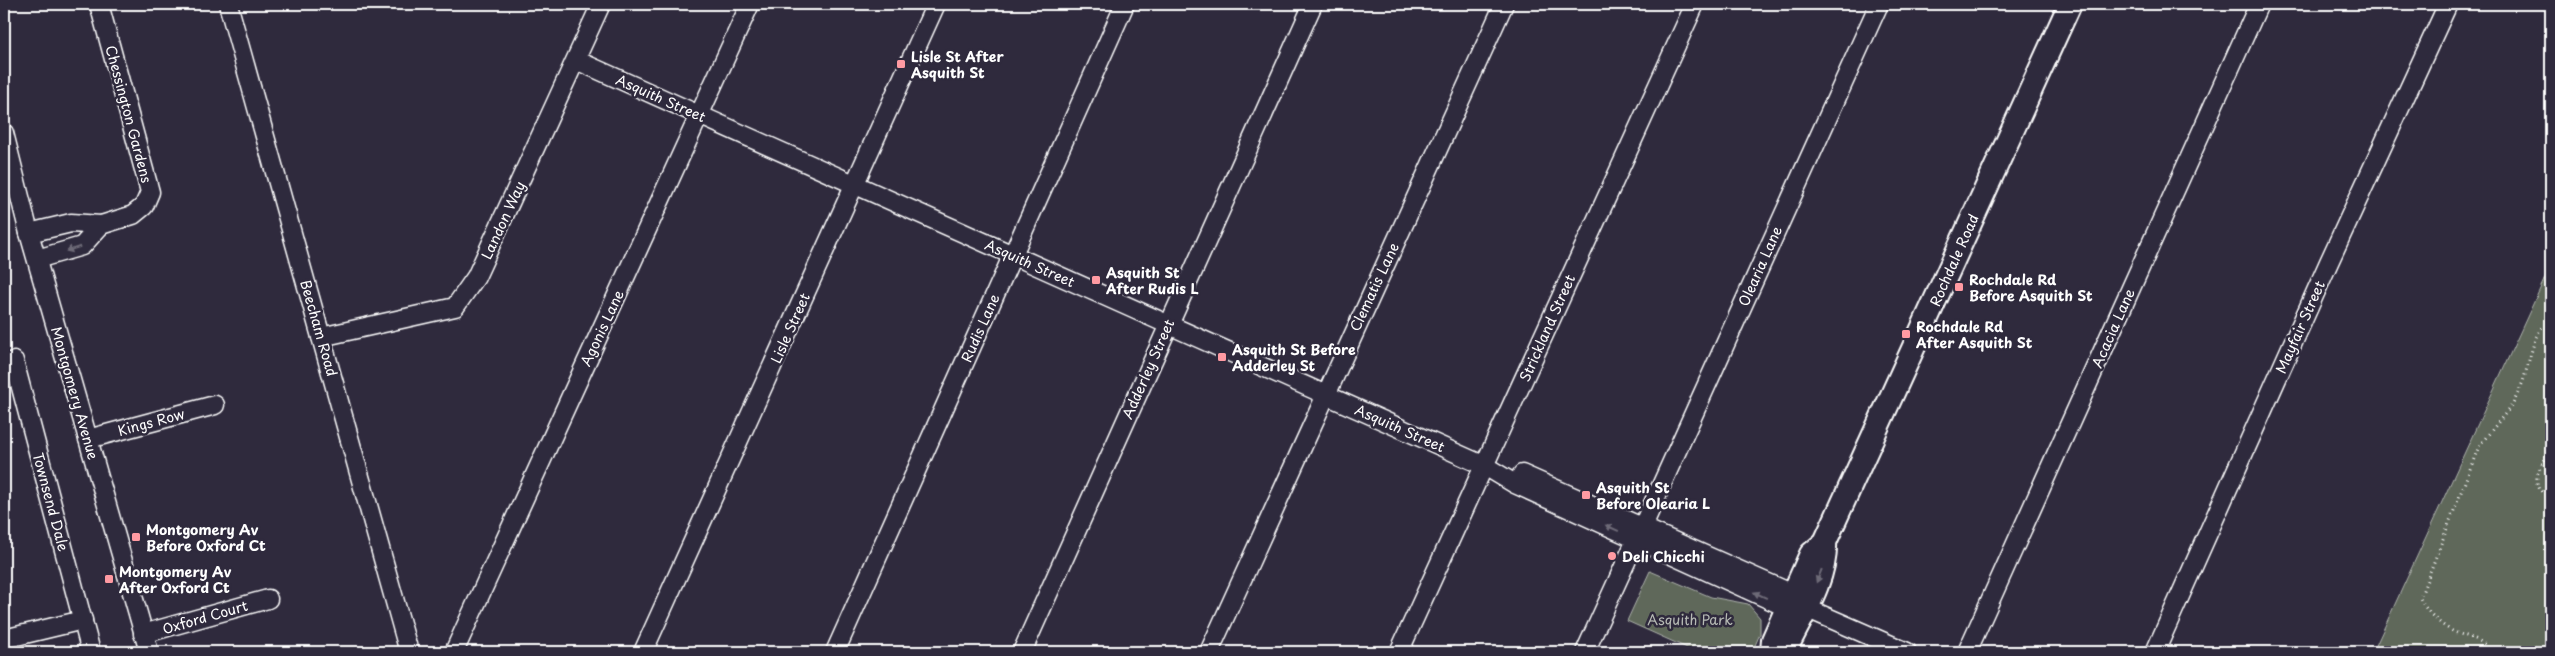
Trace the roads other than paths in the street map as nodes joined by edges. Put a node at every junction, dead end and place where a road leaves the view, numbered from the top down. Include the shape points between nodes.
1 (99, 4) edge
2 (228, 4) edge
3 (601, 4) edge
4 (750, 4) edge
5 (936, 4) edge
6 (1125, 4) edge
7 (1313, 4) edge
8 (1504, 4) edge
9 (1694, 4) edge
10 (1879, 4) edge
11 (2070, 4) edge
12 (2259, 4) edge
13 (2448, 4) edge
14 (576, 60) junction
15 (700, 115) junction
16 (4, 133) edge
17 (854, 186) junction
18 (101, 225) junction
19 (30, 233) junction
20 (1012, 255) junction
21 (37, 259) junction
22 (1168, 323) junction
23 (321, 337) junction
24 (4, 363) edge
25 (1325, 394) junction
26 (215, 405) dead end
27 (88, 439) junction
28 (1484, 466) junction
29 (1639, 534) junction
30 (268, 599) dead end
31 (1795, 603) junction
32 (83, 620) junction
33 (143, 634) junction
34 (4, 639) edge
35 (92, 652) edge
36 (148, 652) edge
37 (409, 652) edge
38 (454, 652) edge
39 (643, 652) edge
40 (835, 652) edge
41 (1022, 652) edge
42 (1209, 652) edge
43 (1399, 652) edge
44 (1585, 652) edge
45 (1772, 652) edge
46 (1782, 652) edge
47 (1907, 652) edge
48 (1968, 652) edge
49 (2155, 652) edge

1 - 18 street, Chessington Gardens via 150,192 139,212
2 - 23 street, Beecham Road
3 - 14 street, Landon Way
4 - 15 street, Agonis Lane
5 - 17 street, Lisle Street
6 - 20 street, Rudis Lane
7 - 22 street, Adderley Street
8 - 25 street, Clematis Lane
9 - 28 street, Strickland Street
10 - 29 street, Olearia Lane
11 - 31 main road, Rochdale Road via 1825,542 1811,554
12 - 48 street, Acacia Lane
13 - 49 street, Mayfair Street
14 - 15 street, Asquith Street
14 - 23 street, Landon Way via 476,277 455,307
15 - 17 street, Asquith Street
15 - 38 street, Agonis Lane
16 - 19 street, Montgomery Avenue
17 - 20 street, Asquith Street
17 - 39 street, Lisle Street
18 - 19 street, Chessington Gardens via 71,223
18 -> 21 street, Chessington Gardens via 82,246
19 - 21 street, Montgomery Avenue
20 - 22 street, Asquith Street
20 - 40 street, Rudis Lane
21 - 27 street, Montgomery Avenue
22 - 25 street, Asquith Street
22 - 41 street, Adderley Street
23 - 37 street, Beecham Road
24 - 32 street, Townsend Dale via 14,361
25 - 28 street, Asquith Street
25 - 42 street, Clematis Lane
26 - 27 street, Kings Row
27 - 33 street, Montgomery Avenue
28 - 29 street, Asquith Street via 1521,474
28 - 43 street, Strickland Street
29 - 31 street, Asquith Street
29 - 44 street, Olearia Lane
30 - 33 street, Oxford Court
31 - 45 main road, Rochdale Road via 1772,640
31 - 46 main road, Rochdale Road via 1787,647
31 - 47 street, Asquith Street
32 - 34 street
32 - 35 street, Townsend Dale
33 - 36 street, Montgomery Avenue

